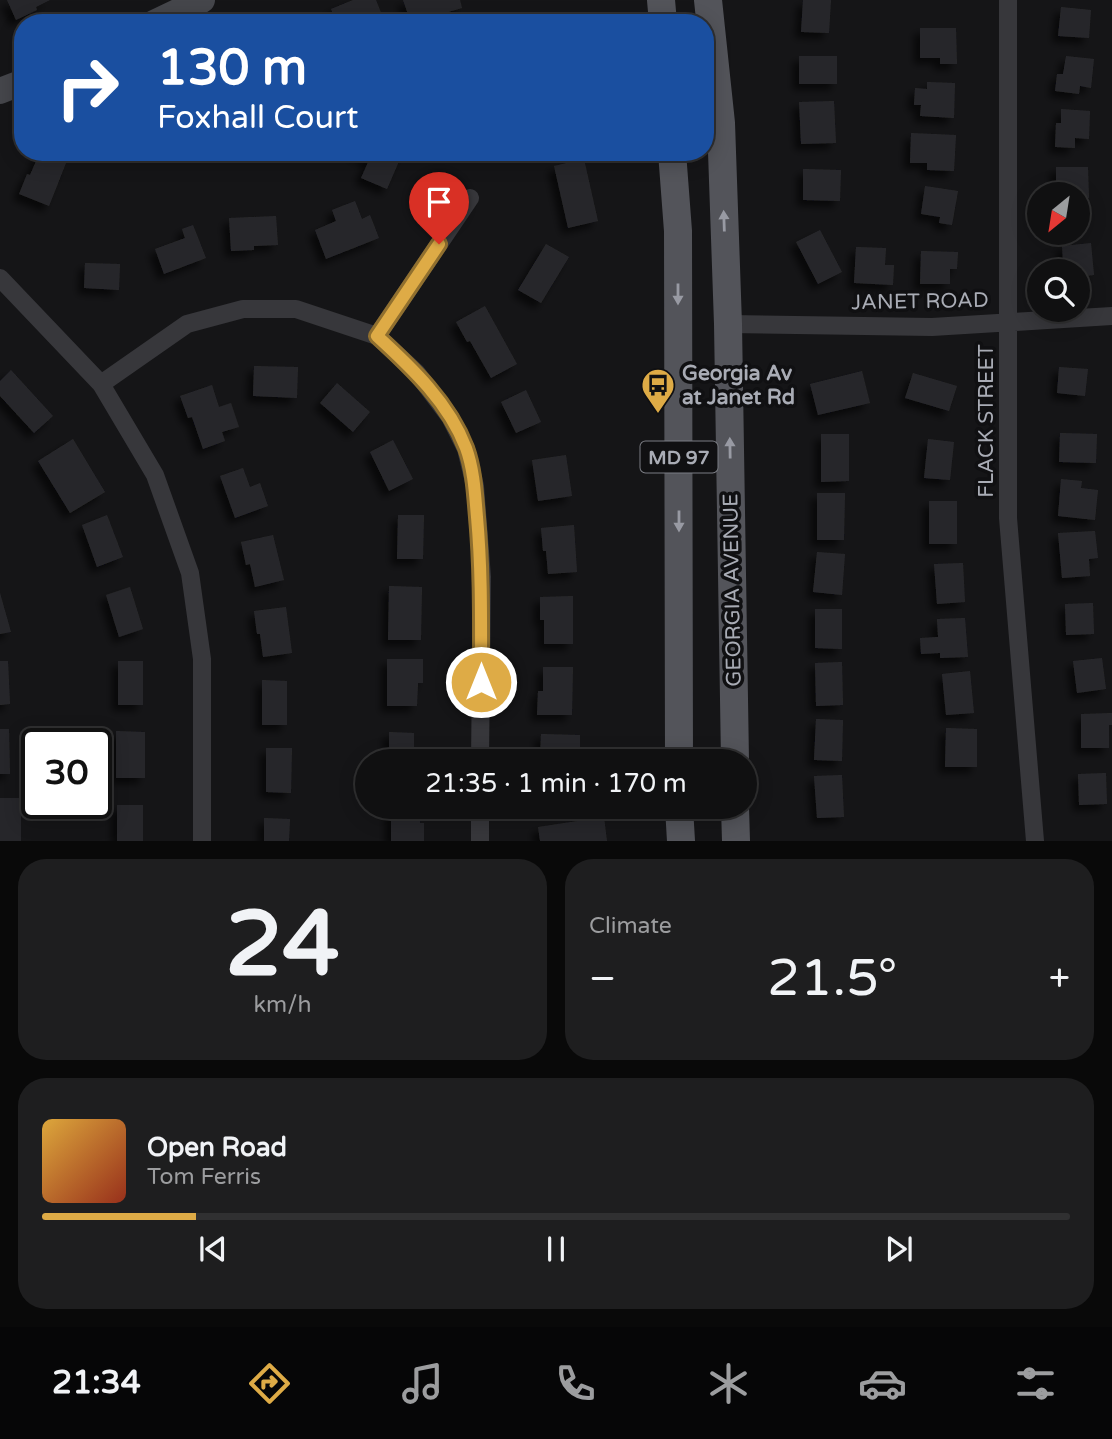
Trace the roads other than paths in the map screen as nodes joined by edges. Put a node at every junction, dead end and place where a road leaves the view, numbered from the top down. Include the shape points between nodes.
1 (202, 0) edge
2 (1008, 0) edge
3 (173, 14) edge
4 (714, 57) edge
5 (673, 161) edge
6 (470, 198) dead end
7 (0, 278) edge
8 (1112, 316) edge
9 (1009, 322) junction
10 (728, 324) junction
11 (377, 336) junction
12 (102, 384) junction
13 (480, 749) edge
14 (679, 749) edge
15 (735, 749) edge
16 (480, 819) edge
17 (680, 819) edge
18 (735, 819) edge
19 (202, 841) edge
20 (480, 841) edge
21 (681, 841) edge
22 (736, 841) edge
23 (1035, 841) edge

1 - 3 street
2 - 9 street, FLACK STREET
10 -> 4 main road, GEORGIA AVENUE / MD 97
5 -> 14 main road, MD 97 via 678,231
6 - 11 street
7 - 12 street
8 - 9 street, JANET ROAD
9 - 10 street, JANET ROAD via 932,327
9 - 23 street, FLACK STREET via 1008,518
15 -> 10 main road, GEORGIA AVENUE / MD 97
11 - 12 street via 296,309 243,309 187,324
11 - 13 street via 416,372 450,417 466,449 475,486 482,577
12 - 19 street via 155,475 190,573 202,659
16 - 20 street
17 - 21 main road
18 - 22 main road

